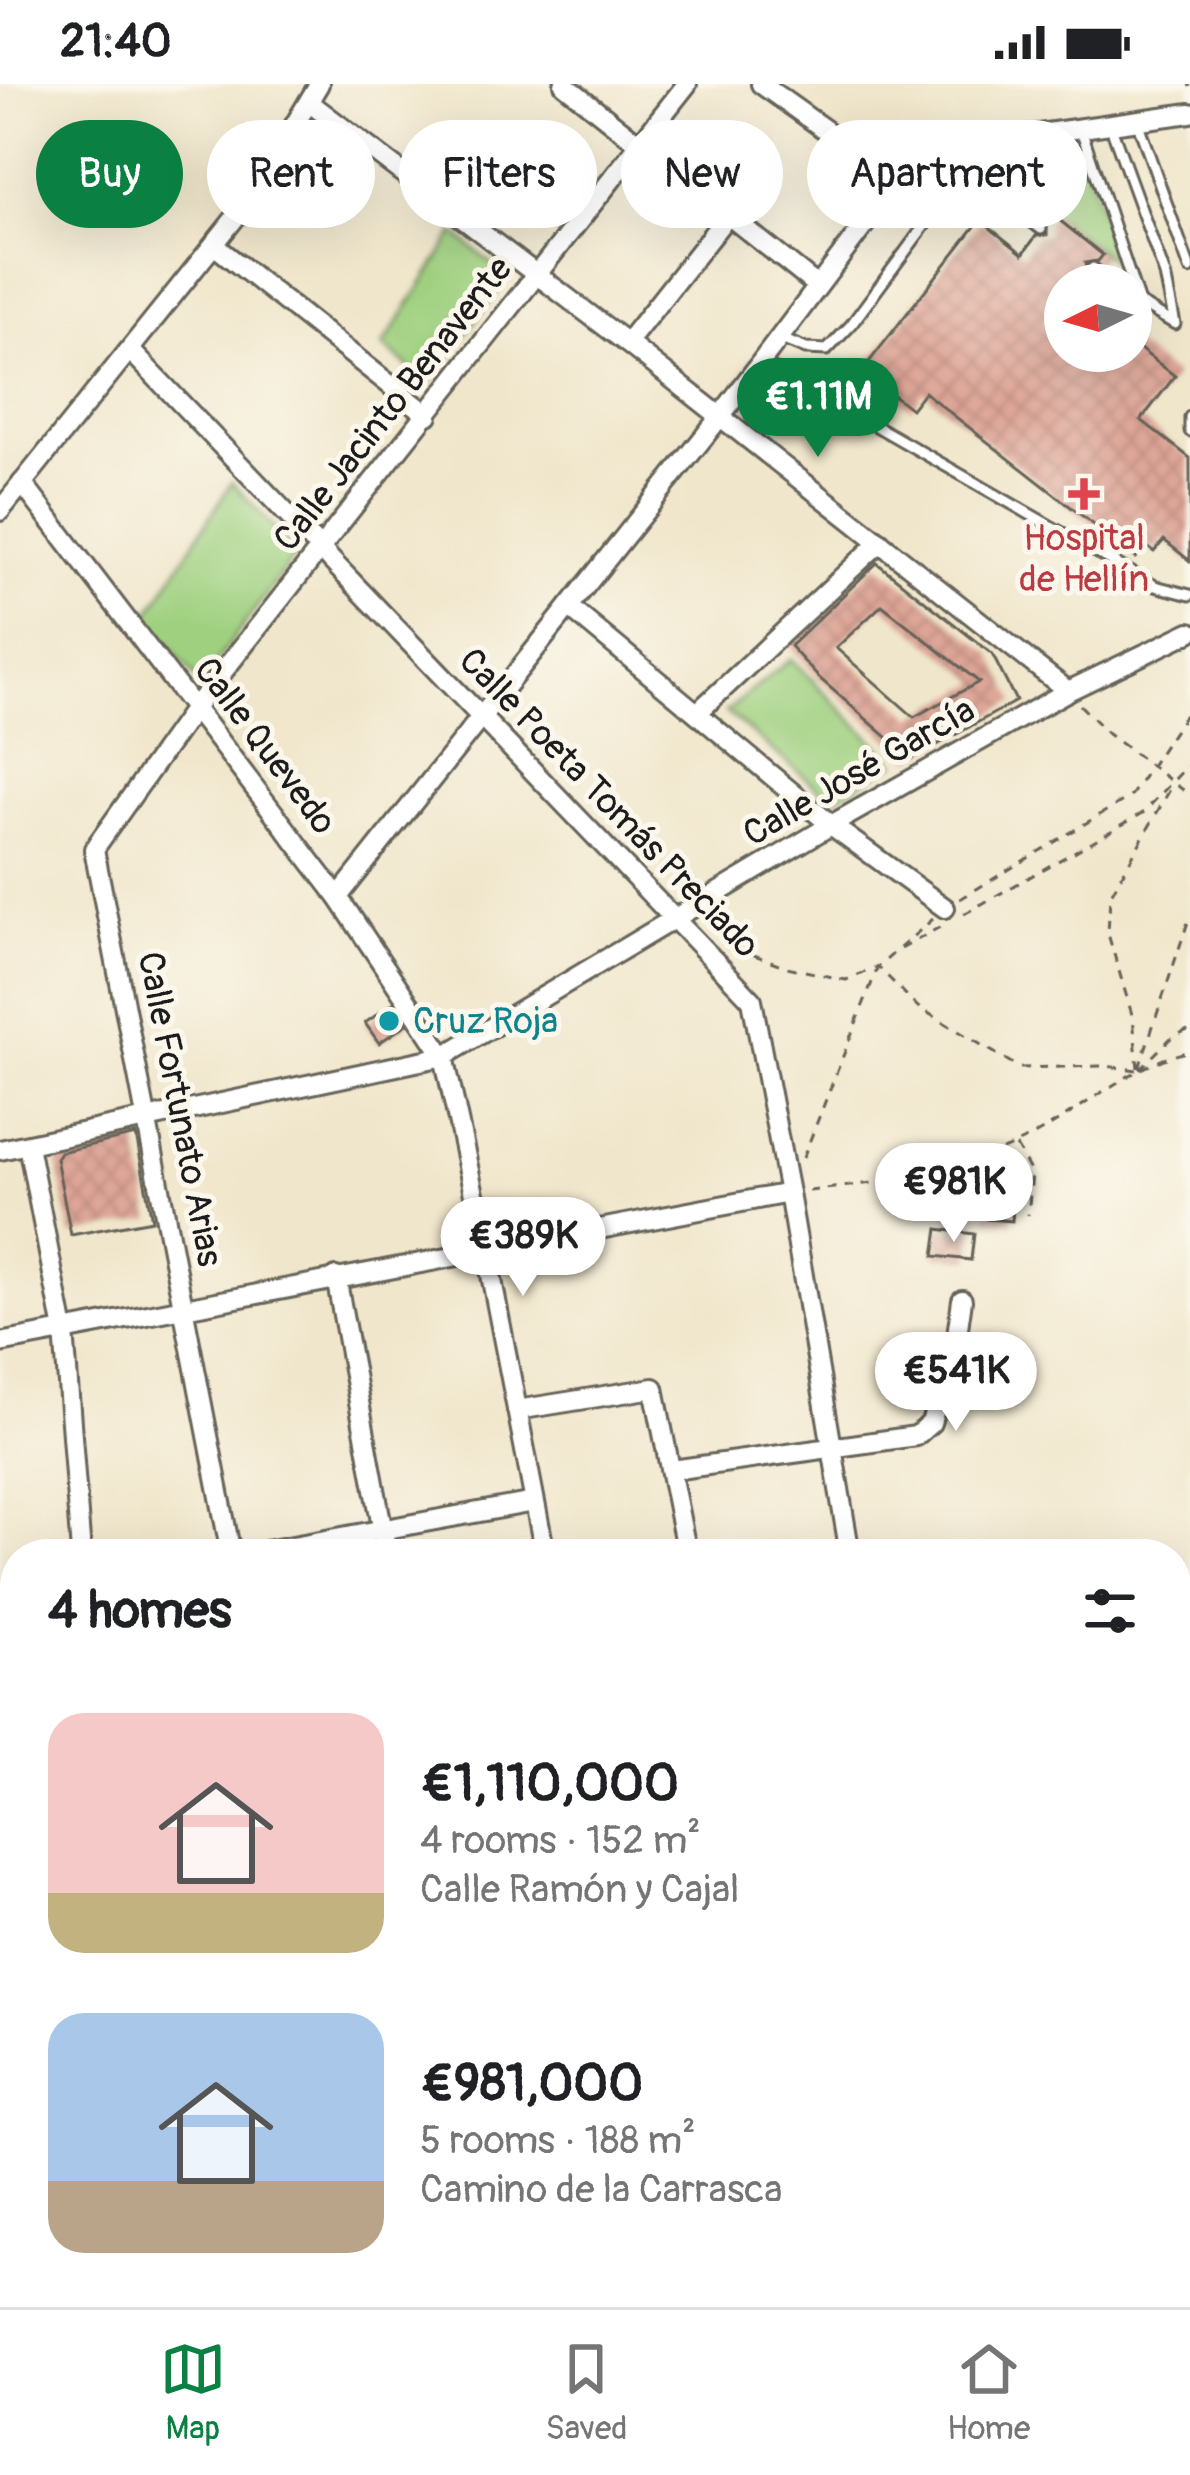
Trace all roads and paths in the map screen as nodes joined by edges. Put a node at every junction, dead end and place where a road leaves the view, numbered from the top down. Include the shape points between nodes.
1 (319, 84) edge
2 (564, 84) edge
3 (687, 84) edge
4 (761, 84) edge
5 (586, 91) edge
6 (310, 103) junction
7 (1190, 113) edge
8 (659, 120) edge
9 (812, 120) edge
10 (1137, 121) junction
11 (1110, 124) junction
12 (621, 125) edge
13 (1087, 128) edge
14 (1087, 148) edge
15 (621, 168) edge
16 (718, 228) edge
17 (742, 228) edge
18 (860, 228) edge
19 (923, 228) edge
20 (214, 245) junction
21 (1123, 264) edge
22 (1190, 269) edge
23 (535, 272) junction
24 (816, 285) junction
25 (1152, 311) edge
26 (777, 337) junction
27 (627, 343) junction
28 (130, 350) junction
29 (758, 364) junction
30 (428, 415) junction
31 (718, 418) junction
32 (1190, 418) edge
33 (1190, 431) edge
34 (22, 483) junction
35 (0, 511) edge
36 (880, 542) junction
37 (322, 551) junction
38 (1190, 596) edge
39 (568, 607) junction
40 (1190, 632) edge
41 (1068, 691) junction
42 (195, 707) junction
43 (1190, 707) edge
44 (697, 712) junction
45 (480, 716) junction
46 (1190, 763) edge
47 (1151, 766) junction
48 (1174, 783) junction
49 (1190, 795) edge
50 (831, 825) junction
51 (338, 897) junction
52 (709, 897) junction
53 (945, 908) junction
54 (1190, 916) edge
55 (673, 918) junction
56 (895, 952) junction
57 (878, 968) junction
58 (1190, 1029) edge
59 (1190, 1051) edge
60 (444, 1056) junction
61 (1138, 1070) junction
62 (148, 1121) junction
63 (1015, 1144) junction
64 (28, 1145) junction
65 (0, 1150) edge
66 (789, 1193) junction
67 (1028, 1215) dead end
68 (486, 1249) junction
69 (336, 1277) junction
70 (962, 1300) dead end
71 (186, 1308) junction
72 (64, 1331) junction
73 (0, 1343) edge
74 (517, 1411) junction
75 (830, 1448) junction
76 (672, 1470) junction
77 (535, 1502) junction
78 (383, 1528) junction
79 (80, 1539) edge
80 (227, 1539) edge
81 (326, 1539) edge
82 (385, 1539) edge
83 (541, 1539) edge
84 (684, 1539) edge
85 (847, 1539) edge

1 - 6 street
2 - 5 street
3 - 8 street, Calle Jacinto Benavente
4 - 9 street
5 - 12 street
6 - 20 street
6 - 23 street
7 - 10 street
10 - 11 street
10 - 22 lane
11 - 13 street
11 - 25 lane via 1166,275 1175,324
14 - 21 lane
15 - 23 street, Calle Jacinto Benavente
16 - 27 street
17 - 24 street
18 - 24 street
19 - 26 lane via 827,350
20 - 28 street
20 - 30 street
23 - 27 street
23 - 30 street, Calle Jacinto Benavente
24 - 26 street
26 - 29 street
27 - 31 street
28 - 34 street
28 - 37 street, Calle Poeta Tomás Preciado
29 - 31 street
29 - 38 lane via 1155,586
30 - 37 street, Calle Jacinto Benavente
31 - 36 street
31 - 39 street
32 - 33 lane
34 - 35 street
34 - 42 street, Calle Quevedo
36 - 41 street
36 - 44 street
37 - 42 street, Calle Jacinto Benavente
37 - 45 street, Calle Poeta Tomás Preciado
39 - 44 street
39 - 45 street
40 - 41 street, Calle José García
41 - 47 path
41 - 50 street, Calle José García
42 - 51 street, Calle Quevedo
42 - 62 street, Calle Fortunato Arias via 94,849
43 - 47 path
44 - 50 street
45 - 51 street
45 - 55 street, Calle Poeta Tomás Preciado
46 - 48 path
47 - 48 path
47 - 53 path via 1131,796
48 - 49 path
48 - 56 path via 1143,813
48 - 61 path via 1110,896 1108,934 1133,1018
50 - 52 street, Calle José García
50 - 53 street
51 - 60 street, Calle Quevedo
52 - 55 street, Calle José García
52 - 57 path via 743,951 846,980
53 - 56 path
54 - 61 path
55 - 60 street, Calle José García
55 - 66 street, Calle Poeta Tomás Preciado via 752,1000
56 - 57 path
57 - 61 path via 918,1007 1020,1068
57 - 66 path
58 - 61 path
59 - 61 path
60 - 62 street, Calle José García
60 - 68 street
61 - 63 path
62 - 64 street, Calle José García
62 - 71 street, Calle Fortunato Arias
63 - 66 path via 904,1179
63 - 67 path via 1032,1174
64 - 65 street, Calle José García
64 - 72 street
66 - 68 street
66 - 75 street, Calle Poeta Tomás Preciado
68 - 69 street
68 - 74 street
69 - 71 street
69 - 78 street
70 - 75 street via 931,1423 916,1436
71 - 72 street
71 - 80 street, Calle Fortunato Arias
72 - 73 street
72 - 79 street
74 - 76 street via 654,1388
74 - 77 street
75 - 76 street
75 - 85 street, Calle Poeta Tomás Preciado
76 - 84 street
77 - 78 street
77 - 83 street
78 - 81 street
78 - 82 street

